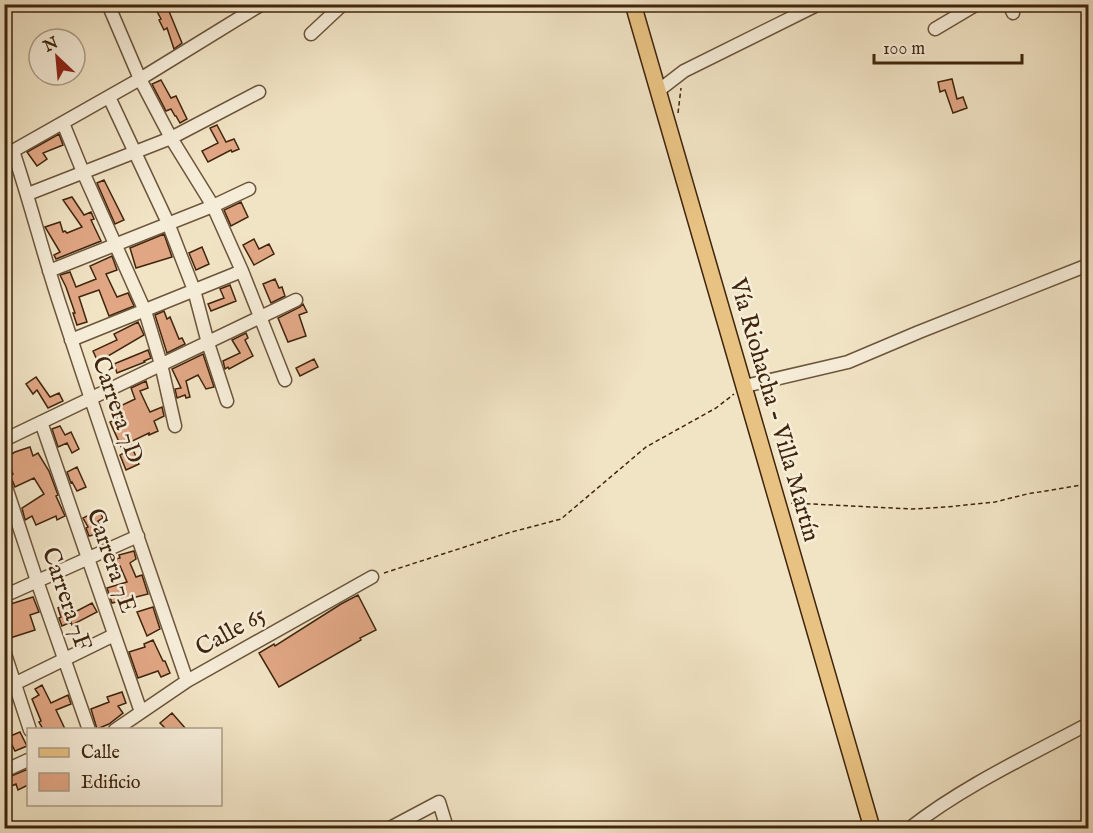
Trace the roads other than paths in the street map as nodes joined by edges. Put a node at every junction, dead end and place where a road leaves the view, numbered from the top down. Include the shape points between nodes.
1 (262, 4) edge
2 (343, 4) edge
3 (633, 4) edge
4 (819, 4) edge
5 (977, 4) edge
6 (111, 5) edge
7 (935, 29) dead end
8 (311, 34) dead end
9 (140, 79) junction
10 (658, 91) junction
11 (260, 92) dead end
12 (109, 97) junction
13 (63, 123) junction
14 (171, 138) junction
15 (134, 152) junction
16 (9, 153) edge
17 (83, 172) junction
18 (249, 189) dead end
19 (28, 194) junction
20 (213, 206) junction
21 (168, 224) junction
22 (115, 244) junction
23 (1087, 269) edge
24 (49, 271) junction
25 (242, 271) junction
26 (194, 290) junction
27 (296, 300) dead end
28 (145, 311) junction
29 (260, 318) junction
30 (71, 340) junction
31 (207, 343) junction
32 (161, 364) junction
33 (285, 380) dead end
34 (745, 386) junction
35 (90, 399) junction
36 (227, 401) dead end
37 (41, 422) junction
38 (175, 426) dead end
39 (4, 440) edge
40 (4, 482) edge
41 (138, 536) junction
42 (88, 559) junction
43 (372, 577) road end
44 (37, 582) junction
45 (4, 596) edge
46 (114, 635) junction
47 (4, 651) edge
48 (64, 660) junction
49 (187, 681) junction
50 (10, 687) edge
51 (141, 712) junction
52 (1089, 724) edge
53 (30, 728) edge
54 (89, 728) edge
55 (117, 728) edge
56 (27, 760) edge
57 (4, 771) edge
58 (390, 828) edge
59 (447, 828) edge
60 (872, 828) edge
61 (910, 828) edge

1 - 9 street
2 - 8 street
3 - 10 main road, Vía Riohacha - Villa Martín
4 - 10 street via 684,71
5 - 7 street
6 - 9 street
9 - 12 street
9 - 14 street
10 - 34 main road, Vía Riohacha - Villa Martín
11 - 14 street
12 - 13 street
12 - 15 street
13 - 16 street
13 - 17 street
14 - 15 street
14 - 20 street
15 - 17 street
15 - 21 street
16 - 19 street, Carrera 7D
17 - 19 street
17 - 22 street
18 - 20 street
19 - 24 street, Carrera 7D
20 - 21 street
20 - 25 street
21 - 22 street
21 - 26 street
22 - 24 street
22 - 28 street
23 - 34 street via 848,362
24 - 30 street, Carrera 7D
25 - 26 street
25 - 29 street
26 - 28 street
26 - 31 street
27 - 29 street
28 - 30 street
28 - 32 street
29 - 31 street
29 - 33 street
30 - 35 street, Carrera 7D
31 - 32 street
31 - 36 street
32 - 35 street
32 - 38 street
34 - 60 main road, Vía Riohacha - Villa Martín
35 - 37 street
35 - 41 street, Carrera 7D
37 - 39 street
37 - 42 street, Carrera 7E
40 - 44 street, Carrera 7F
41 - 42 street
41 - 49 street, Carrera 7D
42 - 44 street
42 - 46 street, Carrera 7E
43 - 49 street, Calle 65
44 - 45 street
44 - 48 street, Carrera 7F
46 - 48 street
46 - 51 street, Carrera 7E
47 - 50 street
48 - 50 street
48 - 54 street, Carrera 7F
49 - 51 street, Calle 65
50 - 53 street
51 - 55 street, Calle 65
52 - 61 street via 979,782
56 - 57 street
58 - 59 street via 439,802

